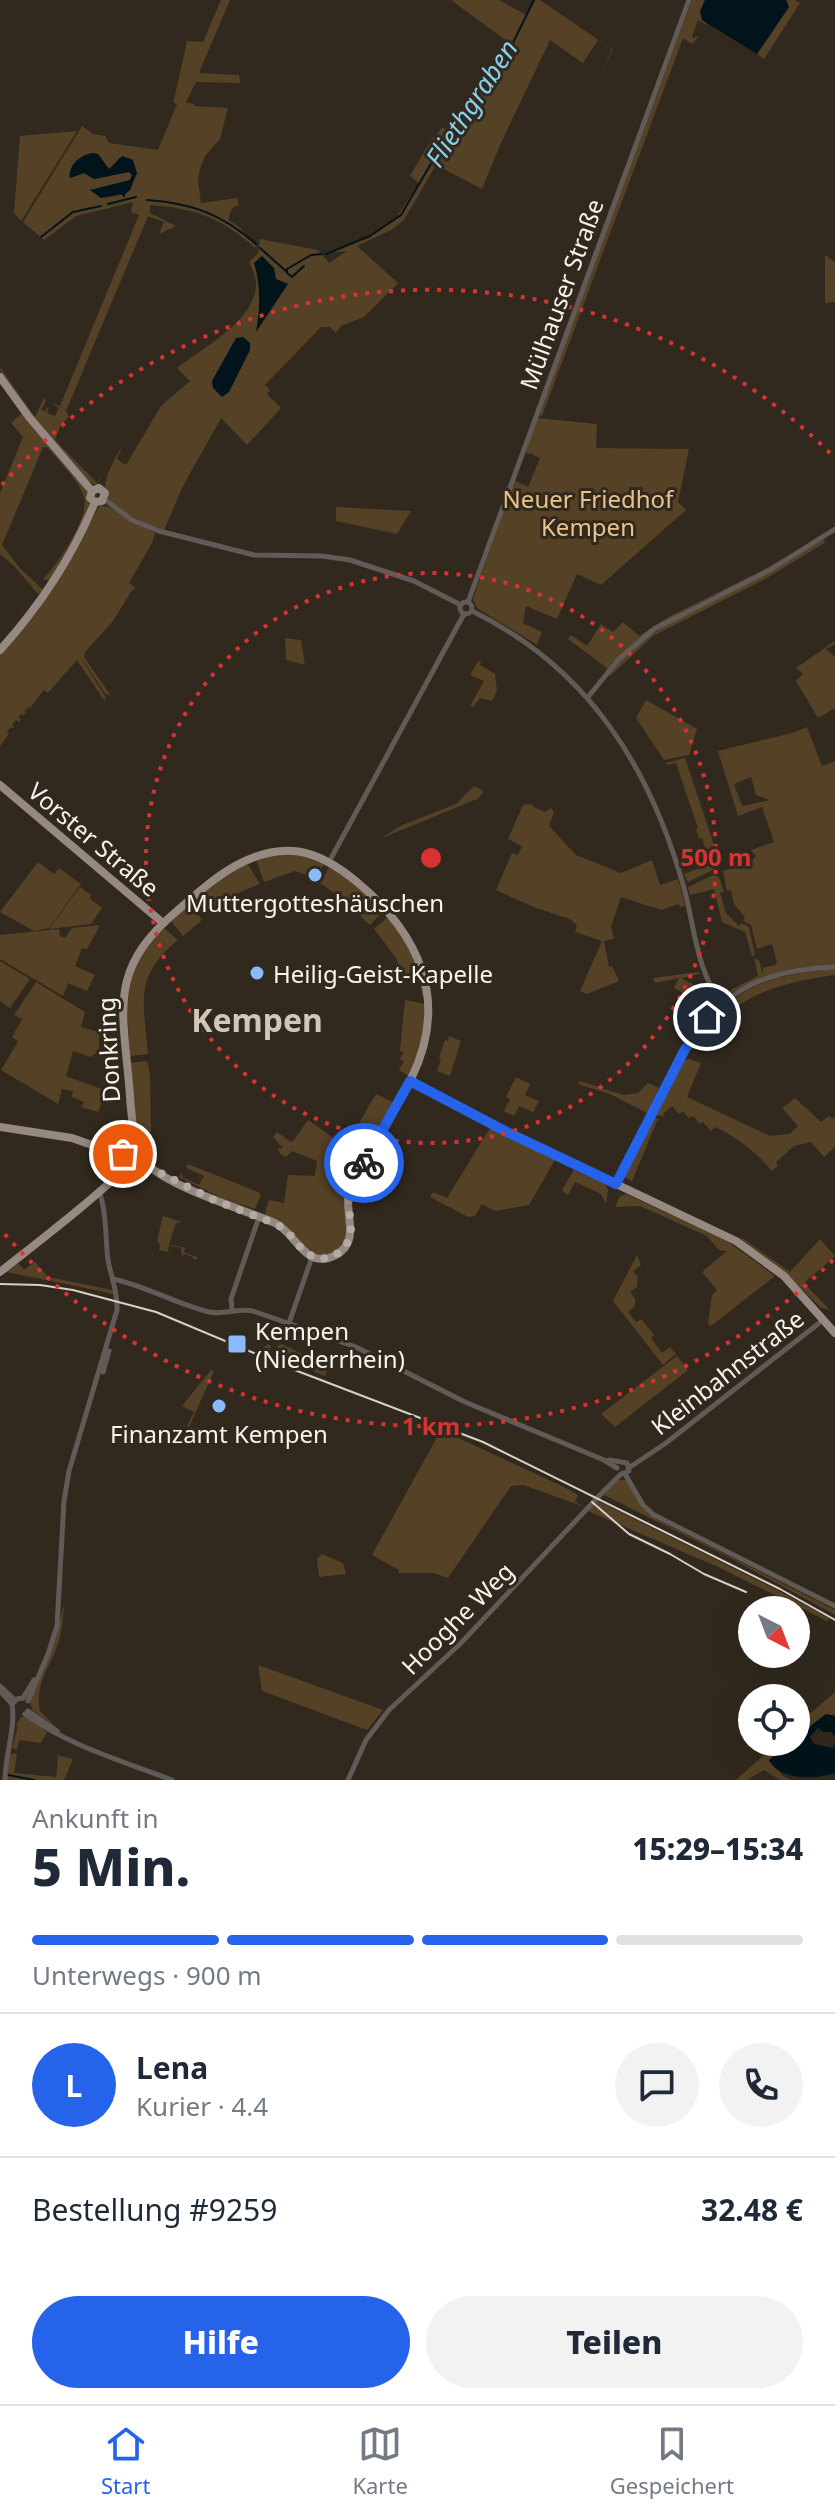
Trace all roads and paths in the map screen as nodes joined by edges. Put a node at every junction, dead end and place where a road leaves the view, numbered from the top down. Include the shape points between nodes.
1 (689, 0) edge
2 (0, 377) edge
3 (99, 501) junction
4 (835, 529) edge
5 (468, 602) junction
6 (461, 605) junction
7 (472, 611) junction
8 (464, 614) junction
9 (0, 650) edge
10 (588, 697) junction
11 (0, 785) edge
12 (329, 862) junction
13 (163, 923) junction
14 (835, 967) edge
15 (722, 1004) junction
16 (410, 1081) junction
17 (0, 1127) edge
18 (133, 1137) junction
19 (130, 1157) junction
20 (147, 1165) junction
21 (616, 1184) junction
22 (99, 1191) junction
23 (259, 1217) junction
24 (312, 1257) junction
25 (0, 1272) edge
26 (115, 1280) junction
27 (232, 1310) junction
28 (824, 1319) junction
29 (289, 1323) junction
30 (835, 1333) edge
31 (623, 1469) junction
32 (835, 1606) edge
33 (0, 1688) edge
34 (26, 1700) junction
35 (14, 1702) junction
36 (22, 1713) junction
37 (5, 1780) edge
38 (172, 1780) edge
39 (348, 1780) edge

1 - 5 street, Mülhauser Straße
2 - 3 main road via 92,491 90,498
3 - 6 street via 159,531 254,555 350,560 414,581
3 - 9 main road via 49,588
4 - 10 street via 770,570 654,629 619,659
5 - 6 street
5 - 7 street
6 - 8 street
7 - 8 street
7 - 10 street via 538,650
8 - 12 street
10 - 15 street via 631,758 666,830 700,962
11 - 13 main road, Vorster Straße
12 - 13 main road, Donkring via 301,851 269,852 233,867
12 - 16 main road, Donkring via 394,920 422,965 427,1020
13 - 18 main road, Donkring via 136,955 124,990
14 - 15 street via 773,976
15 - 21 street via 684,1051
16 - 21 main road
16 - 24 main road, Donkring via 349,1189 348,1242 332,1257
17 - 19 main road via 72,1138
18 - 19 main road, Donkring
18 - 20 main road, Donkring
19 - 20 main road
19 - 22 main road via 124,1170
20 - 23 main road
21 - 28 main road via 758,1255 799,1289
22 - 25 main road
22 - 26 street
23 - 24 main road via 285,1229
23 - 27 street via 231,1299
24 - 29 street
26 - 27 street via 207,1311
26 - 34 street via 117,1310 69,1471 54,1639
27 - 29 street
28 - 30 main road
28 - 31 street, Kleinbahnstraße
29 - 31 street via 356,1347 465,1402
31 - 32 street via 648,1510 661,1519
31 - 39 street, Hooghe Weg via 461,1643 389,1710 366,1740
33 - 35 street
34 - 35 street
34 - 36 street
35 - 36 street
36 - 37 street via 8,1747
36 - 38 street via 67,1739

